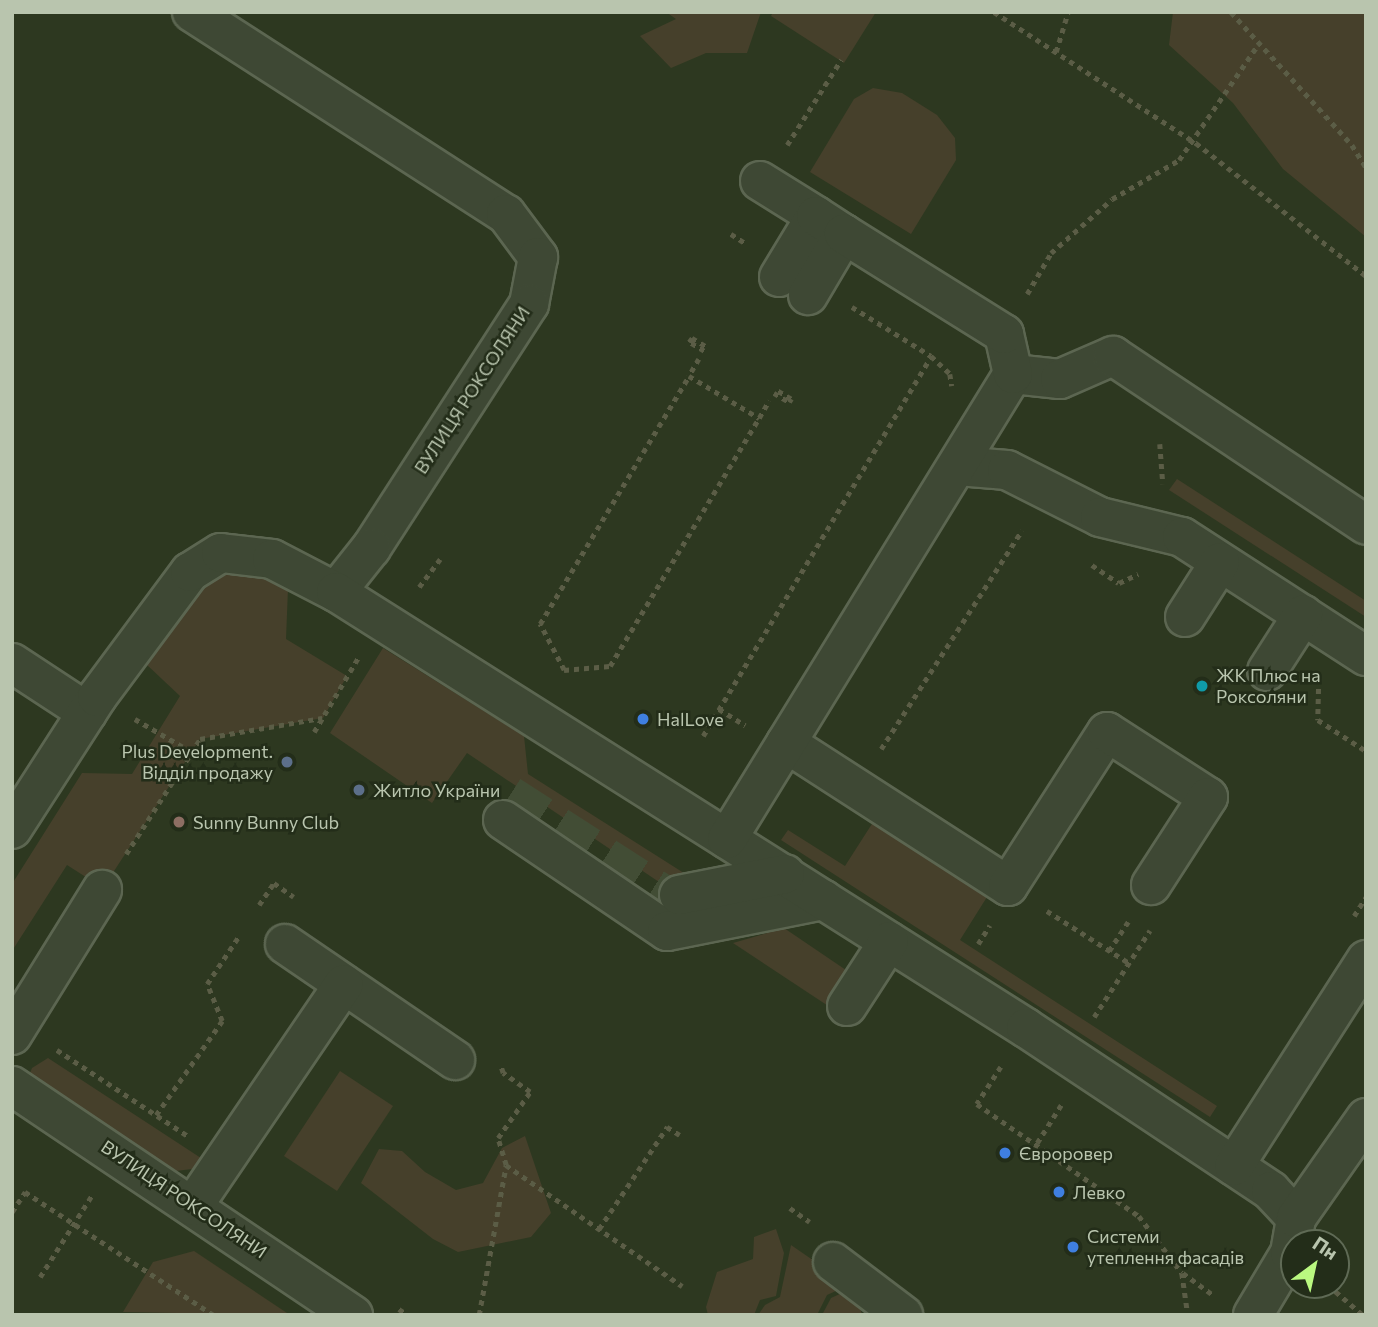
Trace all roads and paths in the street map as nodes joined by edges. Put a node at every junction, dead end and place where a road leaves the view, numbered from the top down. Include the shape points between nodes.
1 (192, 12) edge
2 (994, 12) edge
3 (1068, 12) edge
4 (1231, 12) edge
5 (1259, 43) junction
6 (1056, 52) junction
7 (841, 61) dead end
8 (1191, 140) junction
9 (1366, 167) edge
10 (761, 182) joint
11 (830, 225) junction
12 (1366, 276) edge
13 (794, 286) dead end
14 (1004, 334) junction
15 (932, 356) dead end
16 (699, 359) dead end
17 (1013, 374) junction
18 (689, 376) junction
19 (769, 401) dead end
20 (759, 418) junction
21 (958, 466) junction
22 (1027, 523) dead end
23 (1366, 525) edge
24 (440, 559) dead end
25 (1220, 562) junction
26 (422, 589) dead end
27 (336, 592) junction
28 (1303, 615) junction
29 (1185, 617) dead end
30 (1366, 656) edge
31 (12, 663) edge
32 (1267, 671) dead end
33 (92, 705) junction
34 (719, 709) junction
35 (323, 718) dead end
36 (703, 736) dead end
37 (771, 737) junction
38 (192, 752) junction
39 (856, 788) junction
40 (503, 820) dead end
41 (12, 829) edge
42 (727, 839) junction
43 (785, 874) junction
44 (1151, 885) dead end
45 (1008, 886) junction
46 (102, 890) joint
47 (679, 895) tunnel mouth
48 (824, 900) junction
49 (889, 941) junction
50 (285, 944) dead end
51 (1366, 960) edge
52 (344, 984) junction
53 (847, 1006) dead end
54 (1091, 1022) dead end
55 (1026, 1028) junction
56 (15, 1030) edge
57 (455, 1060) dead end
58 (12, 1086) edge
59 (1366, 1118) edge
60 (680, 1135) dead end
61 (117, 1155) junction
62 (225, 1160) junction
63 (506, 1165) dead end
64 (1234, 1167) junction
65 (193, 1206) junction
66 (12, 1212) edge
67 (1296, 1218) junction
68 (74, 1224) junction
69 (599, 1229) junction
70 (833, 1262) dead end
71 (1182, 1273) junction
72 (40, 1277) dead end
73 (682, 1286) dead end
74 (1344, 1299) edge
75 (1238, 1309) edge
76 (348, 1313) edge
77 (214, 1315) edge
78 (903, 1315) edge
79 (1188, 1315) edge
80 (1363, 1315) edge

1 - 27 lane, ВУЛИЦЯ РОКСОЛЯНИ via 506,214 538,257 528,304 371,548
2 - 6 path
3 - 6 path
4 - 5 path
5 - 8 path
5 - 9 path via 1352,145
6 - 8 path
7 - 10 path
8 - 12 path
8 - 14 path via 1178,160 1111,199 1051,253
10 - 11 lane
11 - 13 lane
11 - 14 lane
14 - 17 lane
15 - 34 path
16 - 18 path
17 - 21 lane
17 - 23 lane via 1060,379 1114,356
18 - 20 path
18 - 20 path via 540,624 564,670 610,666
19 - 20 path
21 - 25 lane via 1007,470 1100,517 1183,537
21 - 37 lane
22 - 39 path
24 - 26 path
25 - 28 lane
25 - 29 lane
27 - 33 lane via 272,559 221,553 190,572
27 - 42 lane
28 - 30 lane
28 - 32 lane
31 - 33 lane
33 - 38 path
33 - 41 lane
34 - 36 path
34 - 37 path
35 - 38 path via 200,739
37 - 39 lane
37 - 42 lane
38 - 46 path
39 - 45 lane
40 - 48 lane via 667,931
42 - 43 lane
43 - 47 lane
43 - 48 lane
44 - 45 lane via 1208,797 1107,732
45 - 54 path via 1129,963
46 - 56 lane
48 - 49 lane
49 - 53 lane
49 - 55 lane
50 - 52 lane
51 - 64 lane
52 - 57 lane
52 - 62 lane
55 - 64 lane
55 - 71 path via 977,1104 1121,1200 1164,1244
56 - 62 path
58 - 61 lane, ВУЛИЦЯ РОКСОЛЯНИ
59 - 67 lane
60 - 69 path via 667,1127
61 - 65 lane, ВУЛИЦЯ РОКСОЛЯНИ
61 - 68 path
62 - 65 lane
63 - 69 path
64 - 67 lane via 1271,1191
65 - 76 lane, ВУЛИЦЯ РОКСОЛЯНИ
66 - 68 path via 25,1192
67 - 75 lane via 1290,1253
68 - 72 path
68 - 77 path
69 - 73 path
70 - 78 lane
71 - 75 path
71 - 79 path
74 - 80 path

